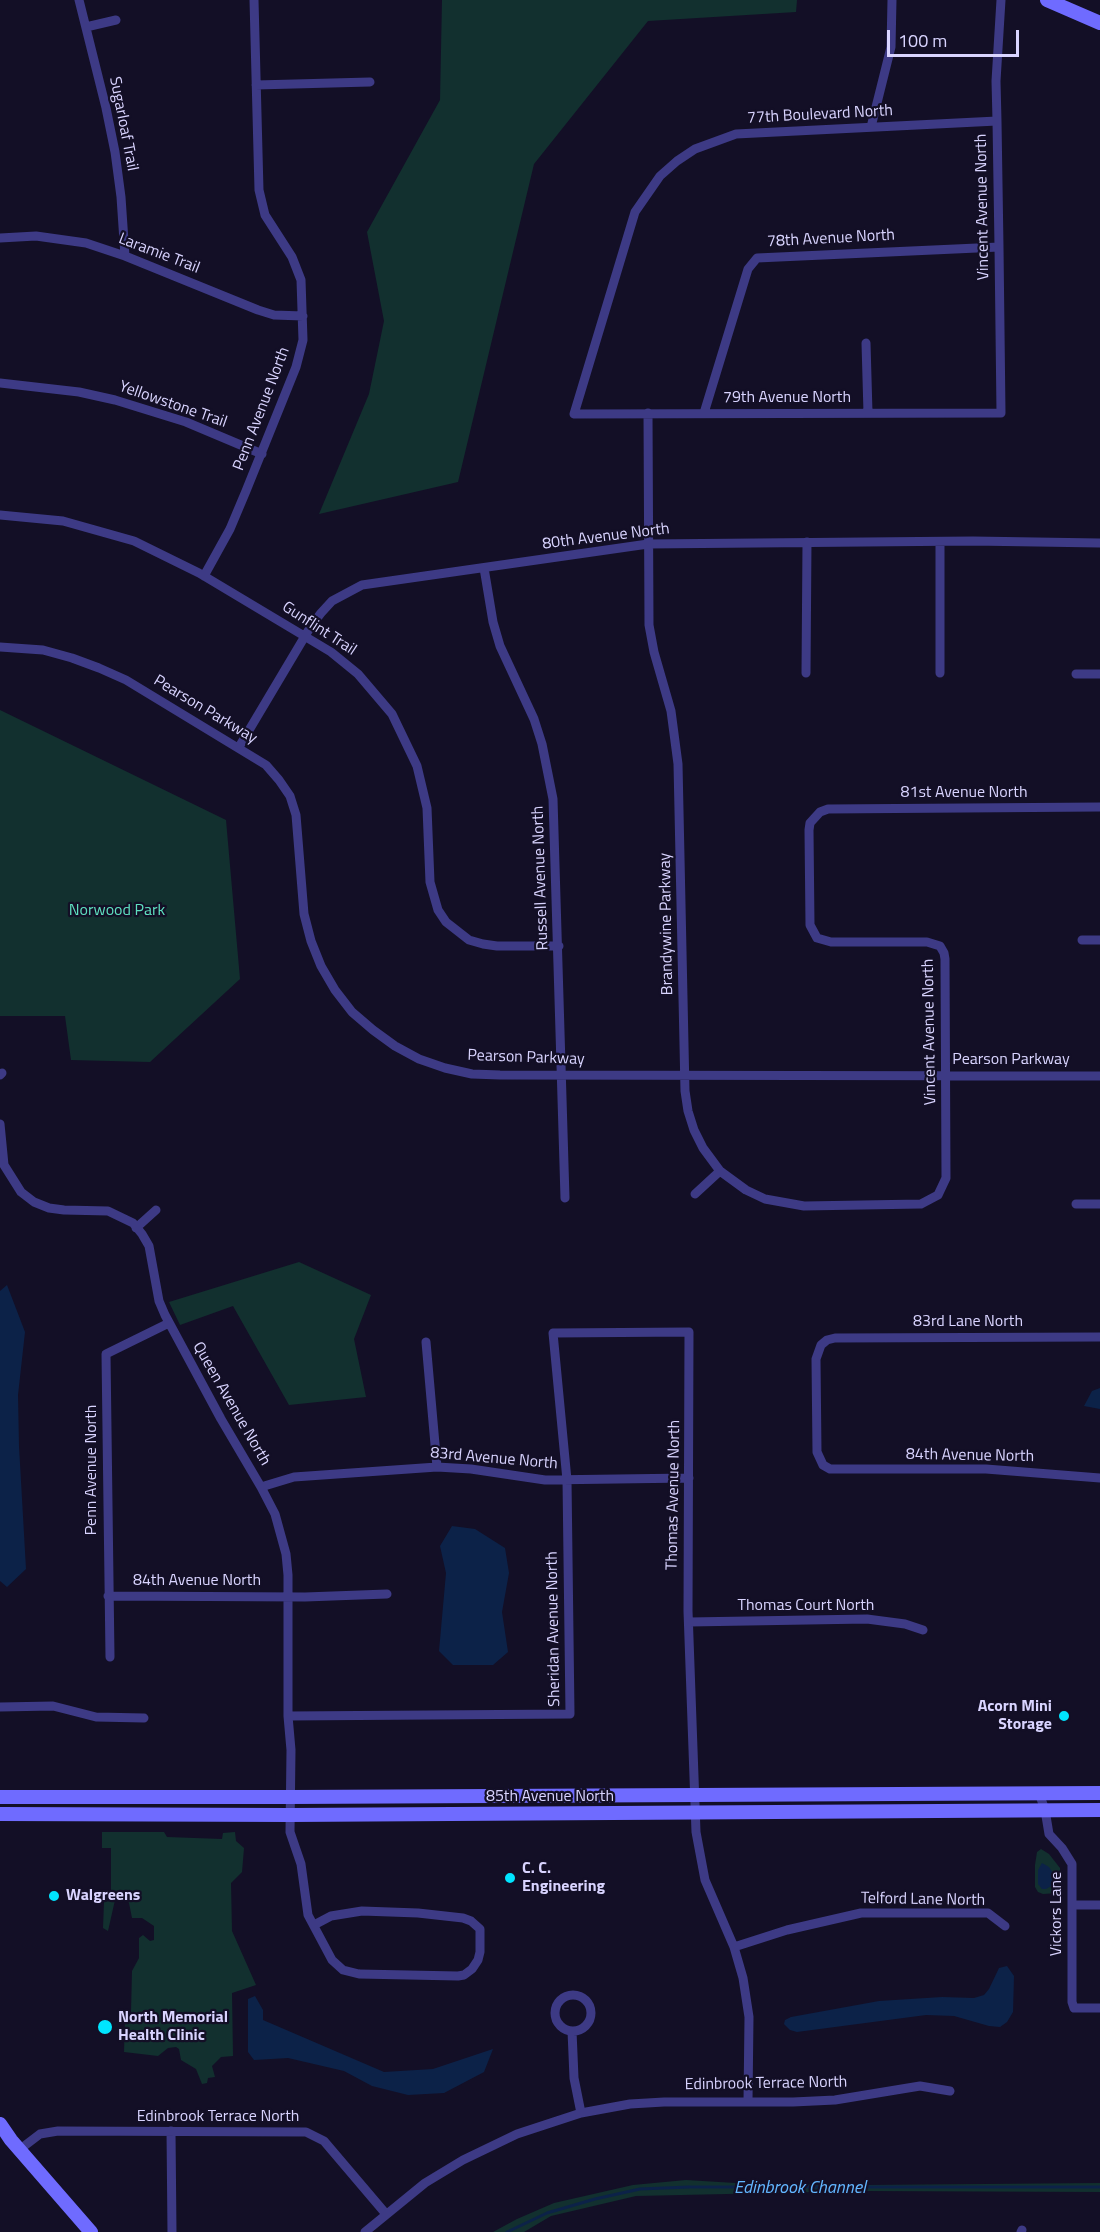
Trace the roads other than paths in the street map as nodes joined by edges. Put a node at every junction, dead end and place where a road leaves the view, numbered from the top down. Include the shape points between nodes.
1 (79, 0) edge
2 (254, 0) edge
3 (892, 0) edge
4 (1001, 0) edge
5 (1047, 0) edge
6 (116, 20) dead end
7 (1100, 23) edge
8 (86, 27) junction
9 (370, 82) dead end
10 (256, 85) junction
11 (997, 121) junction
12 (870, 127) junction
13 (0, 238) edge
14 (999, 247) junction
15 (125, 256) junction
16 (303, 316) junction
17 (866, 343) dead end
18 (0, 383) edge
19 (648, 413) junction
20 (704, 413) junction
21 (868, 413) junction
22 (1001, 413) joint
23 (574, 414) joint
24 (262, 454) junction
25 (0, 515) edge
26 (807, 542) junction
27 (940, 542) junction
28 (1100, 543) edge
29 (648, 544) junction
30 (484, 568) junction
31 (204, 576) junction
32 (305, 636) junction
33 (0, 647) edge
34 (806, 673) dead end
35 (940, 673) dead end
36 (1076, 674) dead end
37 (1100, 674) edge
38 (239, 747) junction
39 (1100, 807) edge
40 (828, 809) joint
41 (1082, 940) dead end
42 (1100, 940) edge
43 (559, 946) junction
44 (562, 1075) junction
45 (685, 1075) junction
46 (947, 1075) junction
47 (1100, 1076) edge
48 (0, 1124) edge
49 (948, 1168) joint
50 (720, 1171) junction
51 (695, 1194) dead end
52 (565, 1198) dead end
53 (1076, 1204) dead end
54 (1100, 1204) edge
55 (156, 1210) dead end
56 (136, 1228) junction
57 (169, 1323) junction
58 (553, 1333) joint
59 (1100, 1337) edge
60 (426, 1342) dead end
61 (437, 1467) junction
62 (838, 1470) joint
63 (689, 1478) junction
64 (1100, 1478) edge
65 (567, 1480) junction
66 (261, 1486) junction
67 (387, 1594) dead end
68 (108, 1596) junction
69 (287, 1596) junction
70 (688, 1622) junction
71 (923, 1630) dead end
72 (110, 1657) dead end
73 (0, 1707) edge
74 (288, 1716) junction
75 (144, 1718) dead end
76 (1100, 1792) edge
77 (1039, 1793) junction
78 (695, 1795) junction
79 (0, 1797) edge
80 (291, 1797) junction
81 (1045, 1810) junction
82 (1100, 1810) edge
83 (695, 1813) junction
84 (0, 1814) edge
85 (290, 1815) junction
86 (1073, 1905) junction
87 (1100, 1905) edge
88 (314, 1925) junction
89 (1005, 1926) dead end
90 (734, 1947) junction
91 (1100, 2008) edge
92 (572, 2031) junction
93 (950, 2091) dead end
94 (748, 2102) junction
95 (581, 2113) junction
96 (0, 2124) edge
97 (171, 2131) junction
98 (19, 2150) junction
99 (386, 2214) junction
100 (91, 2232) edge
101 (172, 2232) edge
102 (365, 2232) edge

1 - 8 street, Sugarloaf Trail
2 - 10 street, Penn Avenue North
3 - 12 street via 891,47
4 - 11 street, Vincent Avenue North via 996,52
5 - 7 main road
6 - 8 street
8 - 15 street, Sugarloaf Trail via 115,152
9 - 10 street
10 - 16 street, Penn Avenue North via 261,203 297,268
11 - 12 street, 77th Boulevard North
11 - 14 street, Vincent Avenue North
12 - 23 street, 77th Boulevard North via 736,134 695,149 660,176 635,212
13 - 15 street, Laramie Trail via 61,238
14 - 20 street, 78th Avenue North via 757,258 748,269
14 - 22 street, Vincent Avenue North
15 - 16 street, Laramie Trail via 274,315
16 - 24 street, Penn Avenue North via 300,354
17 - 21 street
18 - 24 street, Yellowstone Trail via 115,400 186,422
19 - 20 street, 79th Avenue North
19 - 23 street, 79th Avenue North
19 - 29 street, Brandywine Parkway
20 - 21 street, 79th Avenue North
21 - 22 street, 79th Avenue North
24 - 31 street, Penn Avenue North via 230,530
25 - 31 street, Gunflint Trail via 63,521 99,530 134,541
26 - 27 street, 80th Avenue North
26 - 29 street, 80th Avenue North
26 - 34 street
27 - 28 street, 80th Avenue North
27 - 35 street
29 - 30 street, 80th Avenue North
29 - 45 street, Brandywine Parkway via 649,625 671,711 678,764
30 - 32 street, 80th Avenue North via 362,585 333,601
30 - 43 street, Russell Avenue North via 492,622 534,718 548,772 555,826
31 - 32 street, Gunflint Trail
32 - 38 street, 80th Avenue North
32 - 43 street, Gunflint Trail via 358,674 401,729 423,787 430,882 446,922 469,940 483,944
33 - 38 street, Pearson Parkway via 43,650 99,668
36 - 37 street
38 - 44 street, Pearson Parkway via 266,765 290,796 296,815 300,887 311,941 321,966 352,1012 395,1046 445,1068 472,1074
39 - 40 street, 81st Avenue North
40 - 46 street, Vincent Avenue North via 814,818 809,830 812,932 831,942 927,942 940,946 945,959
41 - 42 street
43 - 44 street, Russell Avenue North
44 - 45 street, Pearson Parkway
44 - 52 street, Russell Avenue North
45 - 46 street, Pearson Parkway
45 - 50 street, Brandywine Parkway via 693,1130
46 - 47 street, Pearson Parkway
46 - 49 street, Vincent Avenue North
48 - 56 street, Queen Avenue North via 4,1165 21,1192 34,1202 64,1210 108,1211
49 - 50 street, Brandywine Parkway via 938,1195 912,1205 784,1204 746,1190
50 - 51 street
53 - 54 street
55 - 56 street
56 - 57 street, Queen Avenue North via 149,1246 159,1301
57 - 66 street, Queen Avenue North
57 - 68 street, Penn Avenue North via 106,1354
58 - 63 street, Thomas Avenue North via 689,1332
58 - 65 street, Sheridan Avenue North
59 - 62 street, 83rd Lane North via 827,1340 816,1359 817,1452 823,1465
60 - 61 street
61 - 65 street, 83rd Avenue North
61 - 66 street, 83rd Avenue North via 294,1477
62 - 64 street, 84th Avenue North via 986,1469
63 - 65 street, 83rd Avenue North
63 - 70 street, Thomas Avenue North
65 - 74 street, Sheridan Avenue North via 570,1714
66 - 69 street, Queen Avenue North via 281,1534 287,1564
67 - 69 street, 84th Avenue North
68 - 69 street, 84th Avenue North
68 - 72 street, Penn Avenue North
69 - 74 street, Queen Avenue North
70 - 71 street, Thomas Court North via 867,1619
70 - 78 street, Thomas Avenue North
73 - 75 street via 53,1706 96,1717
74 - 80 street, Queen Avenue North
76 - 77 main road, 85th Avenue North
77 - 78 main road, 85th Avenue North
77 - 81 street, Vickors Lane
78 - 80 main road, 85th Avenue North
78 - 83 street, Thomas Avenue North
79 - 80 main road, 85th Avenue North
80 - 85 street, Queen Avenue North
81 - 82 main road, 85th Avenue North
81 - 83 main road, 85th Avenue North
81 - 86 street, Vickors Lane via 1049,1834 1072,1864
83 - 85 main road, 85th Avenue North
83 - 90 street, Thomas Avenue North via 705,1880
84 - 85 main road, 85th Avenue North
85 - 88 street, Queen Avenue North via 290,1832 301,1864 308,1915
86 - 87 street
86 - 91 street, Vickors Lane via 1072,2002 1074,2008
88 - 88 street, Queen Avenue North via 332,1960 350,1973 465,1975 480,1952 480,1929 463,1918 362,1911
89 - 90 street, Telford Lane North via 988,1913 861,1913
90 - 94 street, Thomas Avenue North via 747,2005
92 - 92 street via 559,2025 555,2015 560,2000 571,1995 583,1998 591,2014 586,2025
92 - 95 street via 574,2078
93 - 94 street, Edinbrook Terrace North via 920,2086 835,2100
94 - 95 street, Edinbrook Terrace North via 645,2103
95 - 99 street, Edinbrook Terrace North via 489,2145 444,2171
96 - 98 main road
97 - 98 street, Edinbrook Terrace North via 48,2132
97 - 99 street, Edinbrook Terrace North via 295,2131 315,2135
97 - 101 street
98 - 100 main road
99 - 102 street, Edinbrook Terrace North

